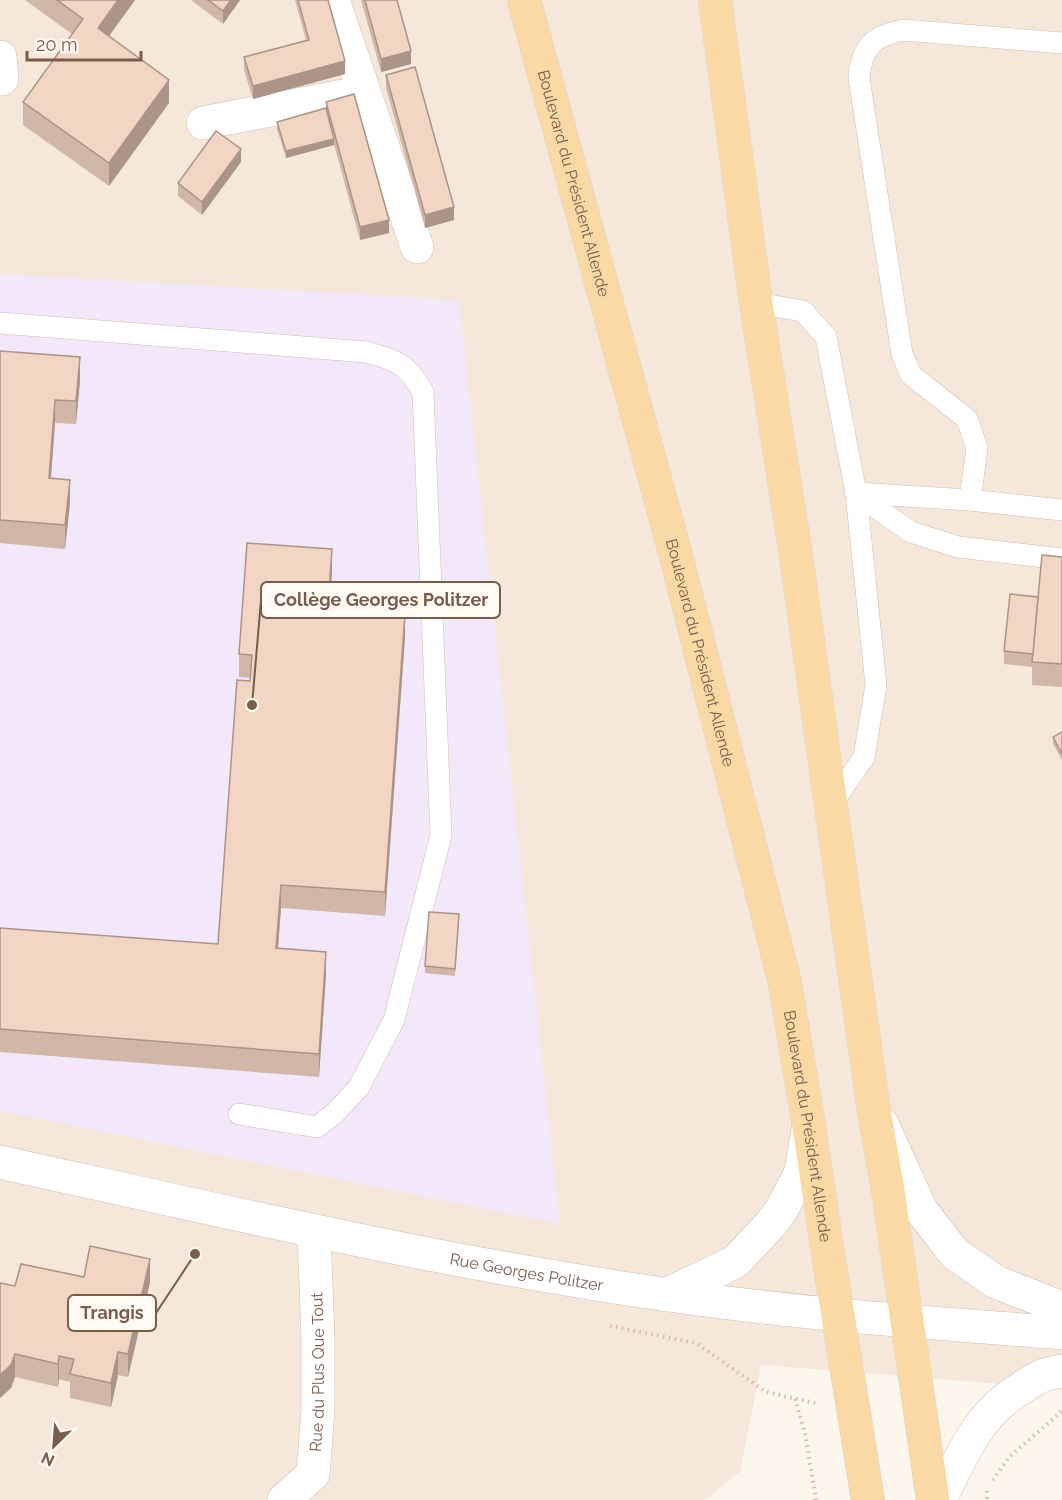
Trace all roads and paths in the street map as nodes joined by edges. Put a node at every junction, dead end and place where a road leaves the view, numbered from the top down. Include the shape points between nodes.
1 (333, 0) edge
2 (524, 0) edge
3 (715, 0) edge
4 (1062, 43) edge
5 (364, 92) junction
6 (203, 123) dead end
7 (417, 247) dead end
8 (756, 303) junction
9 (0, 323) edge
10 (856, 494) junction
11 (970, 500) junction
12 (1062, 510) edge
13 (1062, 559) edge
14 (831, 805) junction
15 (873, 1105) junction
16 (239, 1114) dead end
17 (809, 1126) junction
18 (0, 1162) edge
19 (314, 1232) junction
20 (666, 1295) junction
21 (1062, 1308) edge
22 (837, 1315) junction
23 (908, 1321) junction
24 (604, 1324) dead end
25 (1062, 1333) edge
26 (1062, 1371) edge
27 (794, 1398) junction
28 (853, 1405) junction
29 (1062, 1411) edge
30 (284, 1500) edge
31 (816, 1500) edge
32 (868, 1500) edge
33 (933, 1500) edge
34 (940, 1500) edge
35 (987, 1500) edge

1 - 5 street
2 - 17 main road, Boulevard du Président Allende via 675,556 785,983
3 - 8 main road
4 - 11 lane via 903,30 884,34 871,44 861,61 859,78 902,354 911,375 967,419 977,448
5 - 6 street
5 - 7 street
8 - 10 lane via 803,311 826,337
8 - 14 main road
9 - 16 lane via 368,352 395,361 412,374 423,392 441,835 394,1020 359,1087 317,1127
10 - 11 lane
10 - 13 lane via 910,532 958,547
10 - 14 lane via 876,685 864,757
11 - 12 lane
14 - 15 main road
15 - 21 street via 921,1210 955,1254 996,1282
15 - 23 main road
17 - 20 street via 801,1172 770,1225 735,1262
17 - 22 main road, Boulevard du Président Allende
18 - 19 street, Rue Georges Politzer
19 - 20 street, Rue Georges Politzer
19 - 30 street, Rue du Plus Que Tout via 318,1386 313,1474
20 - 22 street, Rue Georges Politzer
22 - 23 street, Rue Georges Politzer
22 - 28 main road, Boulevard du Président Allende
23 - 25 street, Rue Georges Politzer
23 - 33 main road
24 - 27 path via 696,1344 766,1392
26 - 34 street via 1044,1374 993,1408 970,1438
27 - 28 path
27 - 31 path via 806,1433
28 - 32 main road, Boulevard du Président Allende
29 - 35 path via 1009,1457 986,1489

